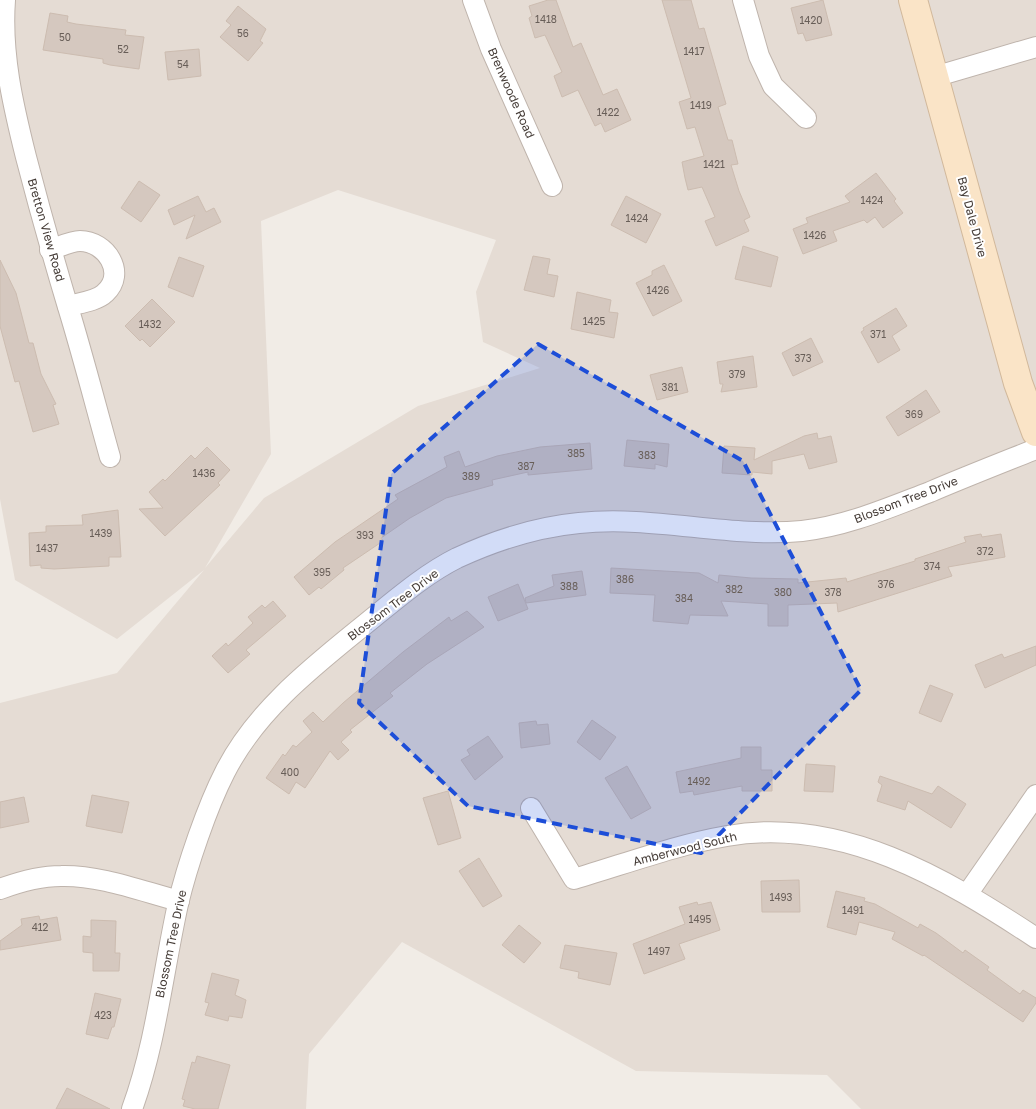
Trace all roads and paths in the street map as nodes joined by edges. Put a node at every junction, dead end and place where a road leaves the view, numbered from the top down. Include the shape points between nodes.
1 (5, 0) edge
2 (473, 0) edge
3 (743, 0) edge
4 (913, 0) edge
5 (1036, 47) edge
6 (934, 77) junction
7 (806, 118) dead end
8 (552, 186) dead end
9 (50, 250) junction
10 (68, 306) junction
11 (1036, 432) edge
12 (1036, 449) edge
13 (110, 457) dead end
14 (1036, 795) edge
15 (531, 808) dead end
16 (0, 889) edge
17 (968, 893) junction
18 (179, 901) junction
19 (1036, 938) edge
20 (132, 1109) edge

1 - 9 street, Bretton View Road via 3,28 7,76
2 - 8 street, Brenwoode Road via 491,49
3 - 7 street via 759,56 773,86
4 - 6 street, Bay Dale Drive
5 - 6 street
6 - 11 street, Bay Dale Drive via 1018,383
9 - 10 street, Bretton View Road
9 - 10 street via 79,241 94,243 112,259 113,282 105,293
10 - 13 street, Bretton View Road
12 - 18 street, Blossom Tree Drive via 844,523 801,531 758,531 620,521 580,522 542,528 455,559 414,585 324,658 254,725 225,772
14 - 17 street
15 - 17 street, Amberwood South via 574,879 728,836 785,832 880,852
16 - 18 street via 61,876 102,881
17 - 19 street, Amberwood South
18 - 20 street, Blossom Tree Drive via 147,1060

